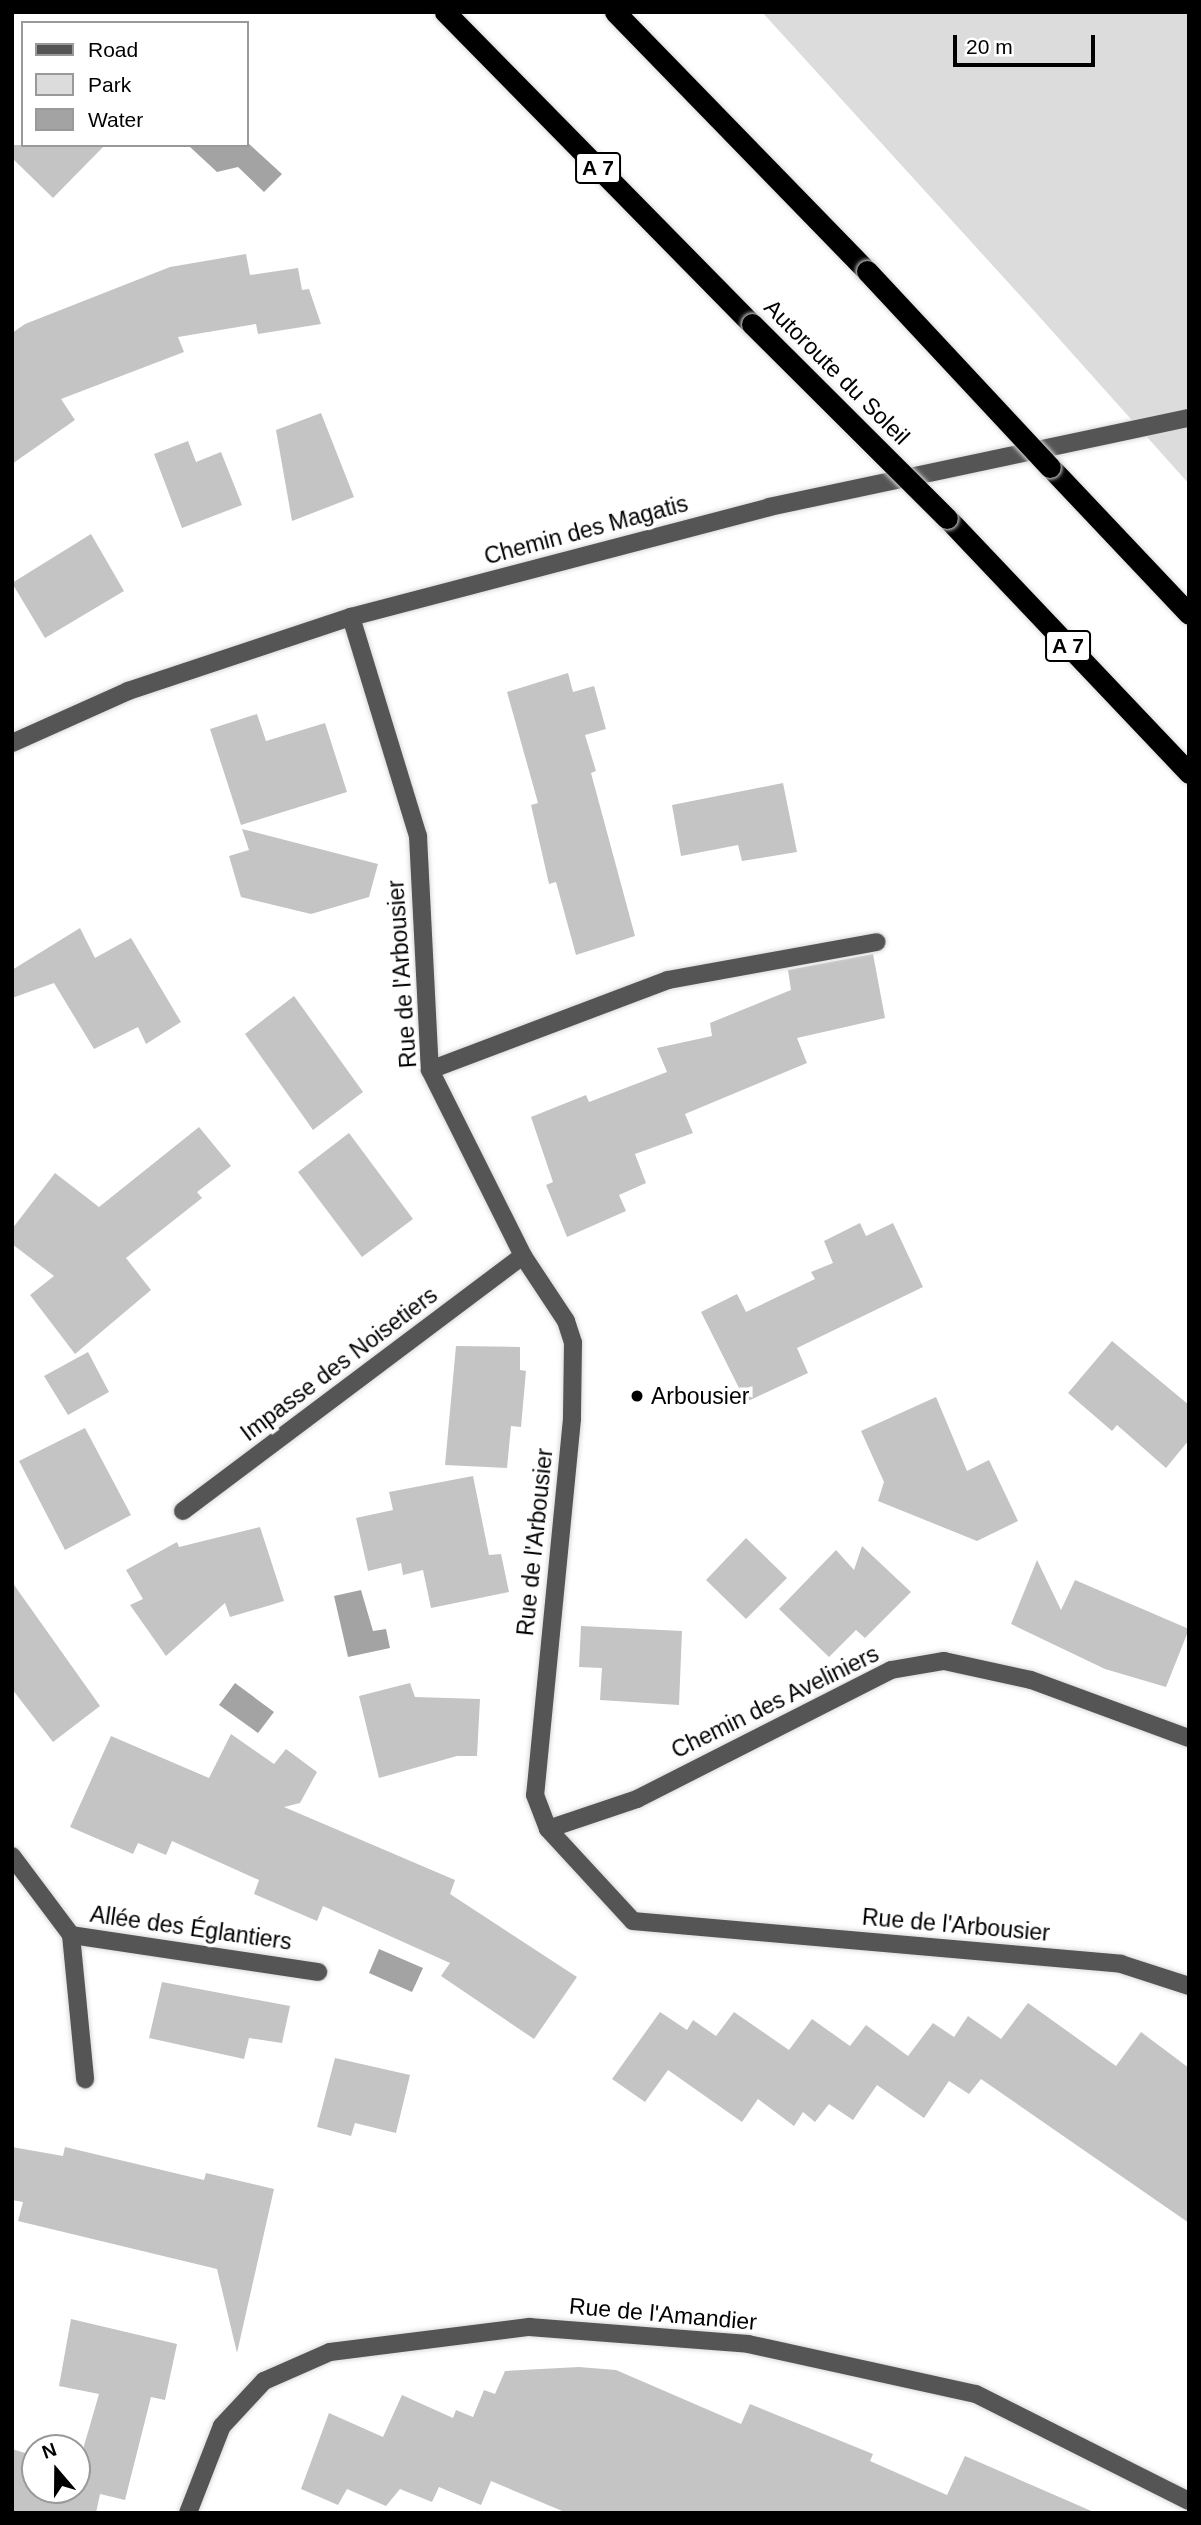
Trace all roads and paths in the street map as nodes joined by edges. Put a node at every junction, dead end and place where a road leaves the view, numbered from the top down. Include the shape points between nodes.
1 (445, 12) edge
2 (615, 12) edge
3 (1189, 418) edge
4 (1189, 614) edge
5 (351, 618) junction
6 (12, 743) edge
7 (1189, 774) edge
8 (877, 942) dead end
9 (430, 1070) junction
10 (523, 1256) junction
11 (183, 1511) dead end
12 (1189, 1738) edge
13 (548, 1829) junction
14 (12, 1856) edge
15 (71, 1936) junction
16 (318, 1972) dead end
17 (1189, 1986) edge
18 (85, 2079) dead end
19 (1189, 2501) edge
20 (188, 2513) edge

1 - 7 highway, Autoroute du Soleil / A 7, bridge via 947,518
2 - 4 highway, bridge via 867,271
3 - 5 street, Chemin des Magatis via 769,507
5 - 6 street, Chemin des Magatis via 128,691
5 - 9 street, Rue de l'Arbousier via 418,836
8 - 9 street via 668,980
9 - 10 street, Rue de l'Arbousier
10 - 11 street, Impasse des Noisetiers
10 - 13 street, Rue de l'Arbousier via 566,1321 575,1366 535,1795
12 - 13 street, Chemin des Aveliniers via 1031,1680 944,1661 891,1670 637,1799
13 - 17 street, Rue de l'Arbousier via 634,1921 1121,1964
14 - 15 street, Allée des Églantiers
15 - 16 street, Allée des Églantiers
15 - 18 street
19 - 20 street, Rue de l'Amandier via 976,2394 748,2344 528,2328 330,2352 264,2381 222,2426

